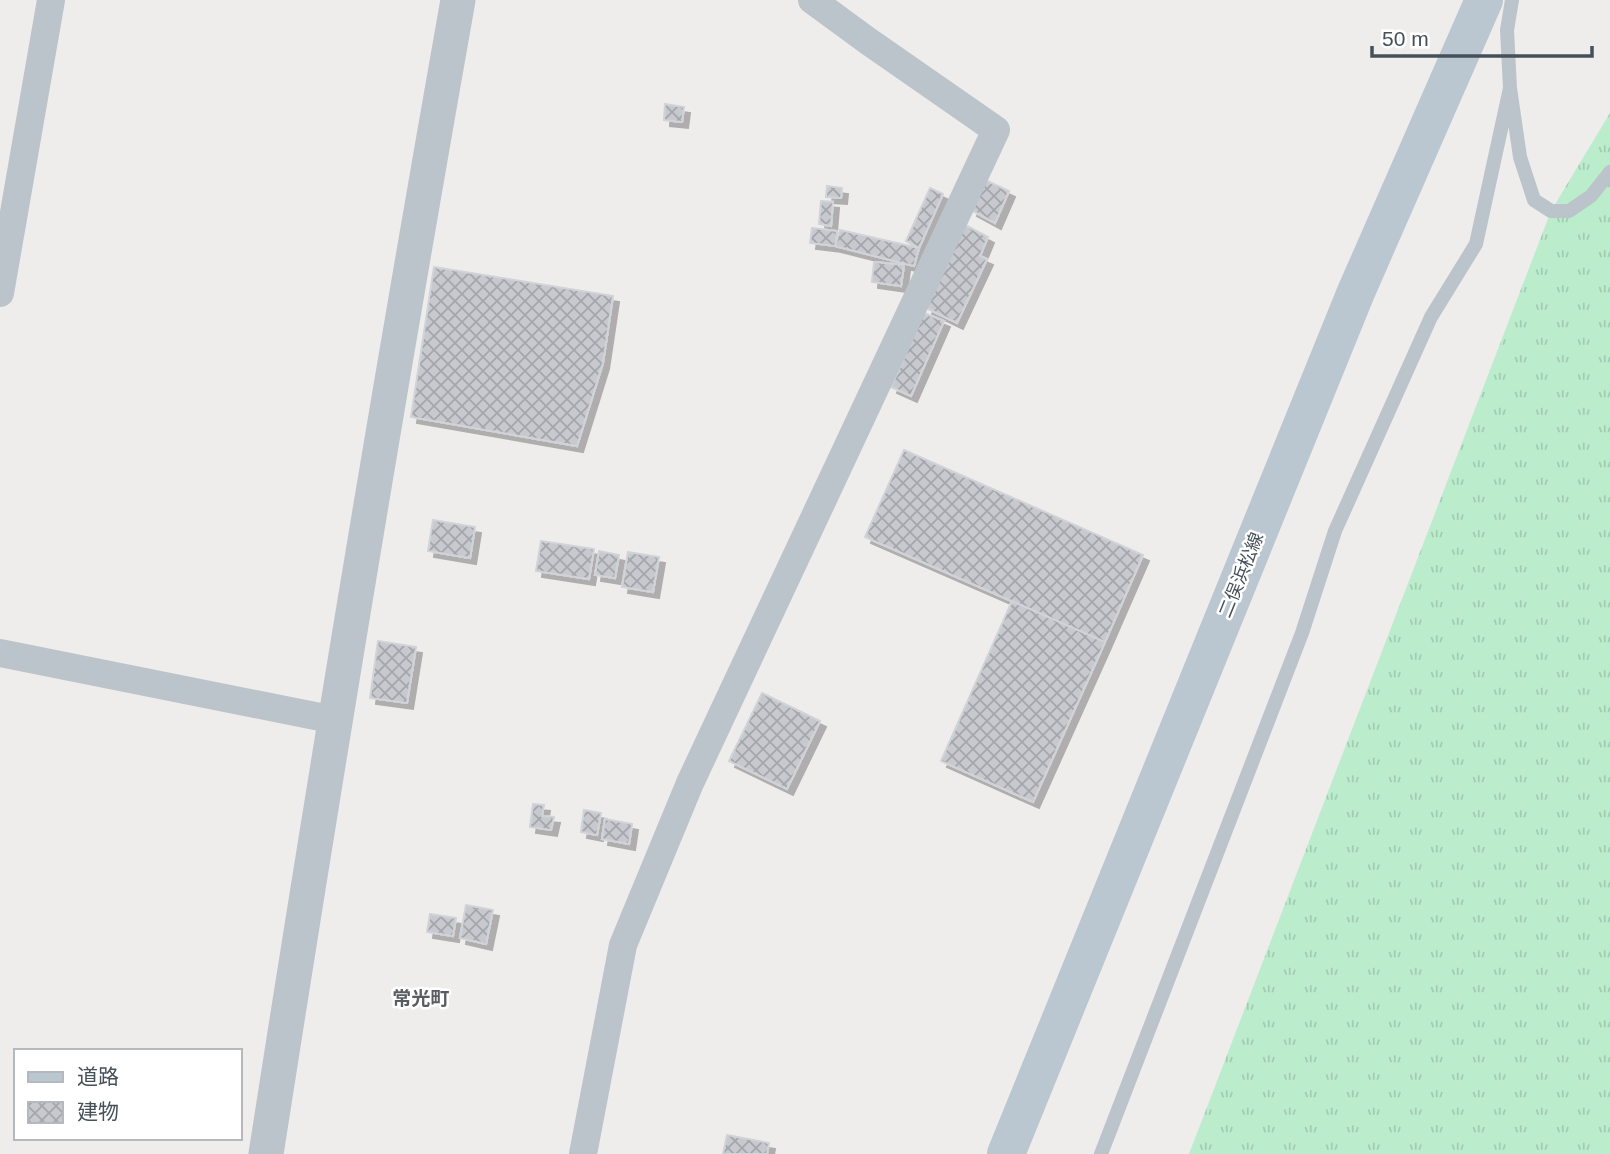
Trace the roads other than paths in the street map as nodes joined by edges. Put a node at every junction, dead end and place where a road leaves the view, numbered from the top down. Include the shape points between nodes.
1 (51, 0) edge
2 (458, 0) edge
3 (812, 0) edge
4 (1484, 0) edge
5 (1512, 0) edge
6 (1510, 88) junction
7 (1610, 172) edge
8 (0, 293) edge
9 (0, 653) edge
10 (335, 720) junction
11 (266, 1154) edge
12 (583, 1154) edge
13 (1006, 1154) edge
14 (1101, 1154) edge

1 - 8 street
2 - 10 street
3 - 12 street via 996,130 691,783 623,945
4 - 13 main road, 二俣浜松線 via 1356,292
5 - 6 lane via 1507,30
6 - 7 lane via 1520,157 1534,200 1551,211 1569,211 1591,196
6 - 14 lane via 1476,244 1431,317 1335,531 1302,633
9 - 10 street
10 - 11 street

